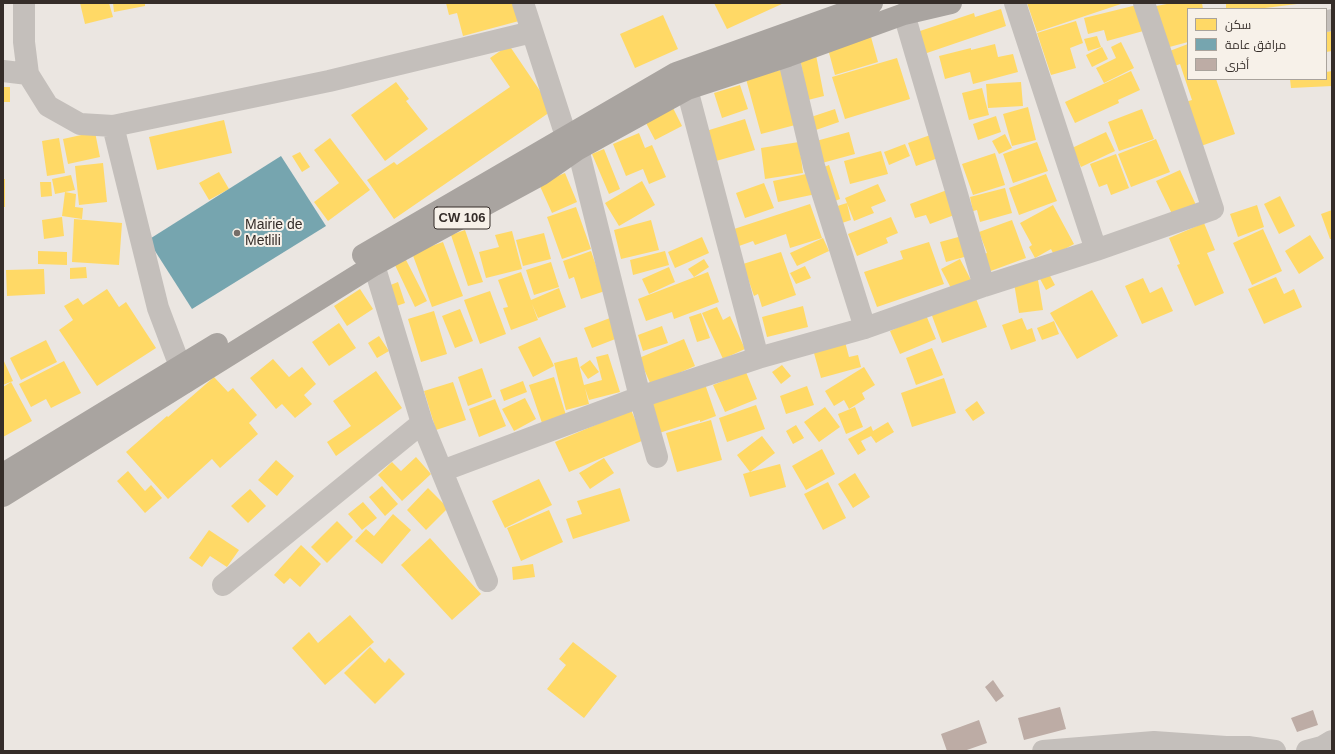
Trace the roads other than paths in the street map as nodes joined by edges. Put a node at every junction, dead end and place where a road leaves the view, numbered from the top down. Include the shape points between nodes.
1 (24, 3) edge
2 (523, 3) edge
3 (872, 3) edge
4 (951, 3) edge
5 (1015, 3) edge
6 (1144, 3) edge
7 (904, 14) junction
8 (532, 32) junction
9 (788, 56) junction
10 (3, 71) edge
11 (28, 74) junction
12 (687, 89) junction
13 (113, 126) junction
14 (572, 142) junction
15 (1096, 250) junction
16 (374, 265) junction
17 (984, 286) junction
18 (865, 328) junction
19 (758, 358) junction
20 (183, 374) junction
21 (640, 397) junction
22 (422, 423) junction
23 (657, 457) dead end
24 (442, 471) junction
25 (3, 474) edge
26 (3, 496) edge
27 (487, 581) dead end
28 (223, 585) dead end
29 (1332, 741) edge
30 (1043, 751) edge
31 (1275, 751) edge
32 (1307, 751) edge

1 - 11 street via 24,42
2 - 8 street
3 - 14 main road, CW 106 via 676,73
4 - 7 main road, CW 106
5 - 15 street
6 - 15 street via 1213,209
7 - 9 main road, CW 106
7 - 17 street
8 - 13 street via 329,81
8 - 14 street
9 - 12 main road, CW 106
9 - 18 street via 814,166
10 - 11 street
11 - 13 street via 48,106 80,124
12 - 14 main road, CW 106
12 - 19 street
13 - 20 street via 158,308
14 - 16 main road, CW 106 via 542,174
14 - 20 main road, CW 106 via 377,247
14 - 21 street
15 - 17 street
16 - 20 main road, CW 106
16 - 22 street
17 - 18 street
18 - 19 street
19 - 21 street
20 - 25 main road, CW 106
20 - 26 main road, CW 106
21 - 23 street
21 - 24 street
22 - 24 street
22 - 28 street
24 - 27 street
29 - 32 street
30 - 31 street via 1154,742

